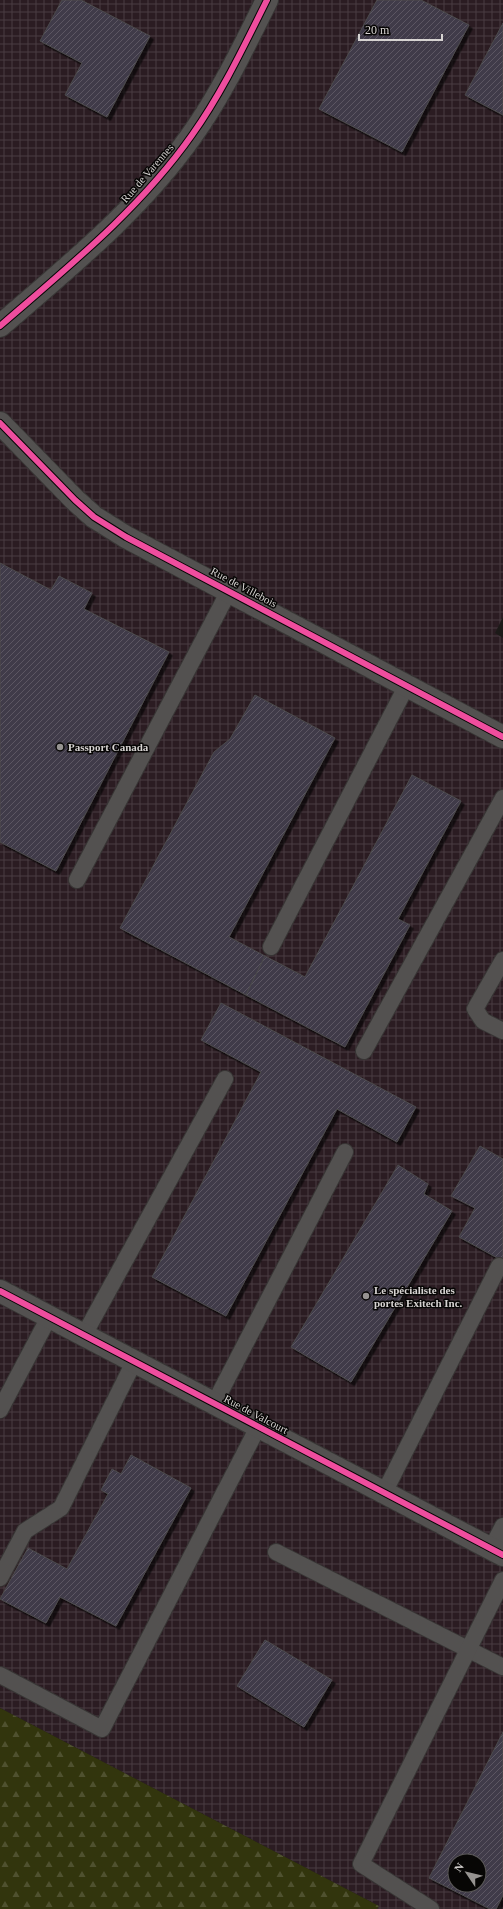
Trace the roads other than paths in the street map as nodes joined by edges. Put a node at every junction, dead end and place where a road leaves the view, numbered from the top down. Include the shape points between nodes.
1 (267, 0) edge
2 (0, 326) edge
3 (0, 422) edge
4 (229, 591) junction
5 (407, 685) junction
6 (503, 737) edge
7 (503, 798) edge
8 (77, 880) dead end
9 (271, 947) dead end
10 (503, 960) edge
11 (503, 1031) edge
12 (364, 1051) dead end
13 (225, 1079) dead end
14 (345, 1152) dead end
15 (499, 1266) dead end
16 (0, 1291) edge
17 (49, 1317) junction
18 (84, 1335) junction
19 (134, 1362) junction
20 (214, 1404) junction
21 (0, 1410) edge
22 (258, 1427) junction
23 (384, 1493) junction
24 (503, 1526) edge
25 (276, 1552) dead end
26 (497, 1552) edge
27 (0, 1578) edge
28 (503, 1580) edge
29 (468, 1649) junction
30 (503, 1667) edge
31 (0, 1675) edge
32 (431, 1909) edge

1 - 2 street, Rue de Varennes via 221,91 169,166 120,220
3 - 4 street, Rue de Villebois via 54,480 94,517 126,537
4 - 5 street, Rue de Villebois
4 - 8 lane
5 - 6 street, Rue de Villebois
5 - 9 lane
7 - 12 lane
10 - 11 lane via 475,1009 483,1020
13 - 18 lane
14 - 20 lane
15 - 23 lane
16 - 17 street, Rue de Valcourt
17 - 18 street, Rue de Valcourt
17 - 21 lane
18 - 19 street, Rue de Valcourt
19 - 20 street, Rue de Valcourt
19 - 27 lane via 61,1508 25,1531
20 - 22 street, Rue de Valcourt
22 - 23 street, Rue de Valcourt
22 - 31 lane via 102,1729
23 - 26 street, Rue de Valcourt
24 - 26 lane
25 - 29 lane
28 - 29 lane
29 - 30 lane
29 - 32 lane via 361,1864

